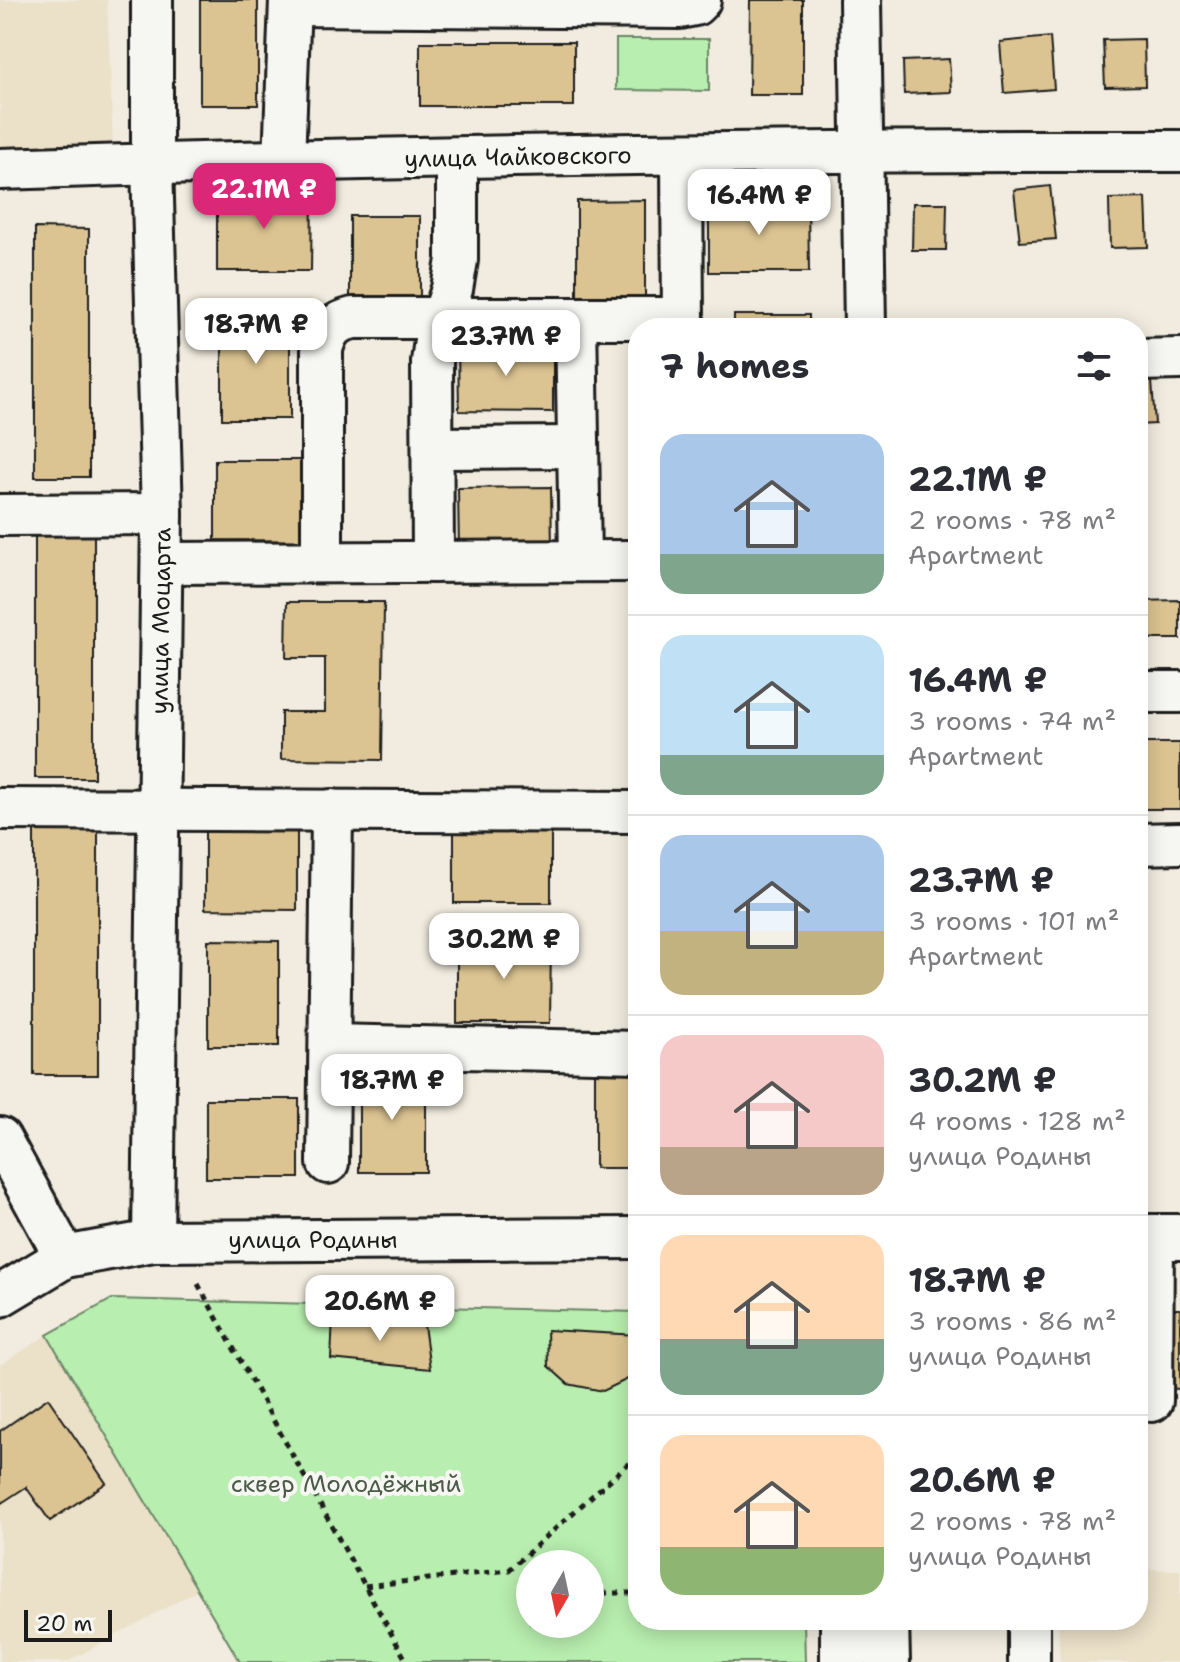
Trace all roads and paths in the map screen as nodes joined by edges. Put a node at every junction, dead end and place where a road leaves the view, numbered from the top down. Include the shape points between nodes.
1 (152, 0) edge
2 (700, 0) edge
3 (860, 0) edge
4 (290, 2) edge
5 (861, 151) junction
6 (1180, 151) edge
7 (682, 154) junction
8 (457, 158) junction
9 (284, 161) junction
10 (152, 164) junction
11 (0, 169) edge
12 (442, 318) junction
13 (576, 318) junction
14 (683, 318) edge
15 (865, 318) edge
16 (628, 320) edge
17 (1180, 359) edge
18 (1148, 360) edge
19 (578, 447) junction
20 (433, 448) junction
21 (162, 514) junction
22 (0, 515) edge
23 (580, 561) junction
24 (628, 561) edge
25 (322, 562) junction
26 (433, 562) junction
27 (162, 563) junction
28 (1148, 692) edge
29 (1180, 692) edge
30 (0, 809) edge
31 (158, 810) junction
32 (332, 810) junction
33 (628, 812) edge
34 (1180, 843) edge
35 (1148, 844) edge
36 (330, 1045) junction
37 (628, 1052) edge
38 (0, 1138) edge
39 (328, 1163) dead end
40 (1157, 1237) edge
41 (628, 1238) edge
42 (153, 1241) junction
43 (65, 1257) junction
44 (198, 1284) dead end
45 (0, 1296) edge
46 (1157, 1401) edge
47 (628, 1464) edge
48 (365, 1586) junction
49 (604, 1593) edge
50 (628, 1593) edge
51 (843, 1630) edge
52 (886, 1630) edge
53 (1029, 1630) edge
54 (407, 1662) edge
55 (843, 1662) edge
56 (887, 1662) edge
57 (1029, 1662) edge

1 - 10 street, улица Моцарта
2 - 4 street via 680,8
3 - 5 street
4 - 9 street
5 - 6 street, улица Чайковского
5 - 7 street, улица Чайковского
5 - 15 street
7 - 8 street, улица Чайковского
7 - 14 street
8 - 9 street, улица Чайковского
8 - 12 street via 457,260
9 - 10 street, улица Чайковского
10 - 11 street, улица Чайковского
10 - 21 street, улица Моцарта
12 - 13 street
12 - 20 street via 432,362
12 - 25 street via 353,318 338,322 326,334
13 - 16 street
13 - 19 street
17 - 18 street
19 - 20 street
19 - 23 street
20 - 26 street
21 - 22 street
21 - 27 street, улица Моцарта
23 - 24 street
23 - 26 street
25 - 26 street
25 - 27 street
27 - 31 street, улица Моцарта
28 - 29 street
30 - 31 street
31 - 32 street
31 - 42 street, улица Моцарта
32 - 33 street
32 - 36 street
34 - 35 street
36 - 37 street
36 - 39 street
38 - 43 street
40 - 46 street
41 - 42 street, улица Родины
42 - 43 street, улица Родины
43 - 45 street, улица Родины
44 - 48 path
47 - 48 path via 509,1570
48 - 54 path
49 - 50 path
51 - 55 main road
52 - 56 main road
53 - 57 street

